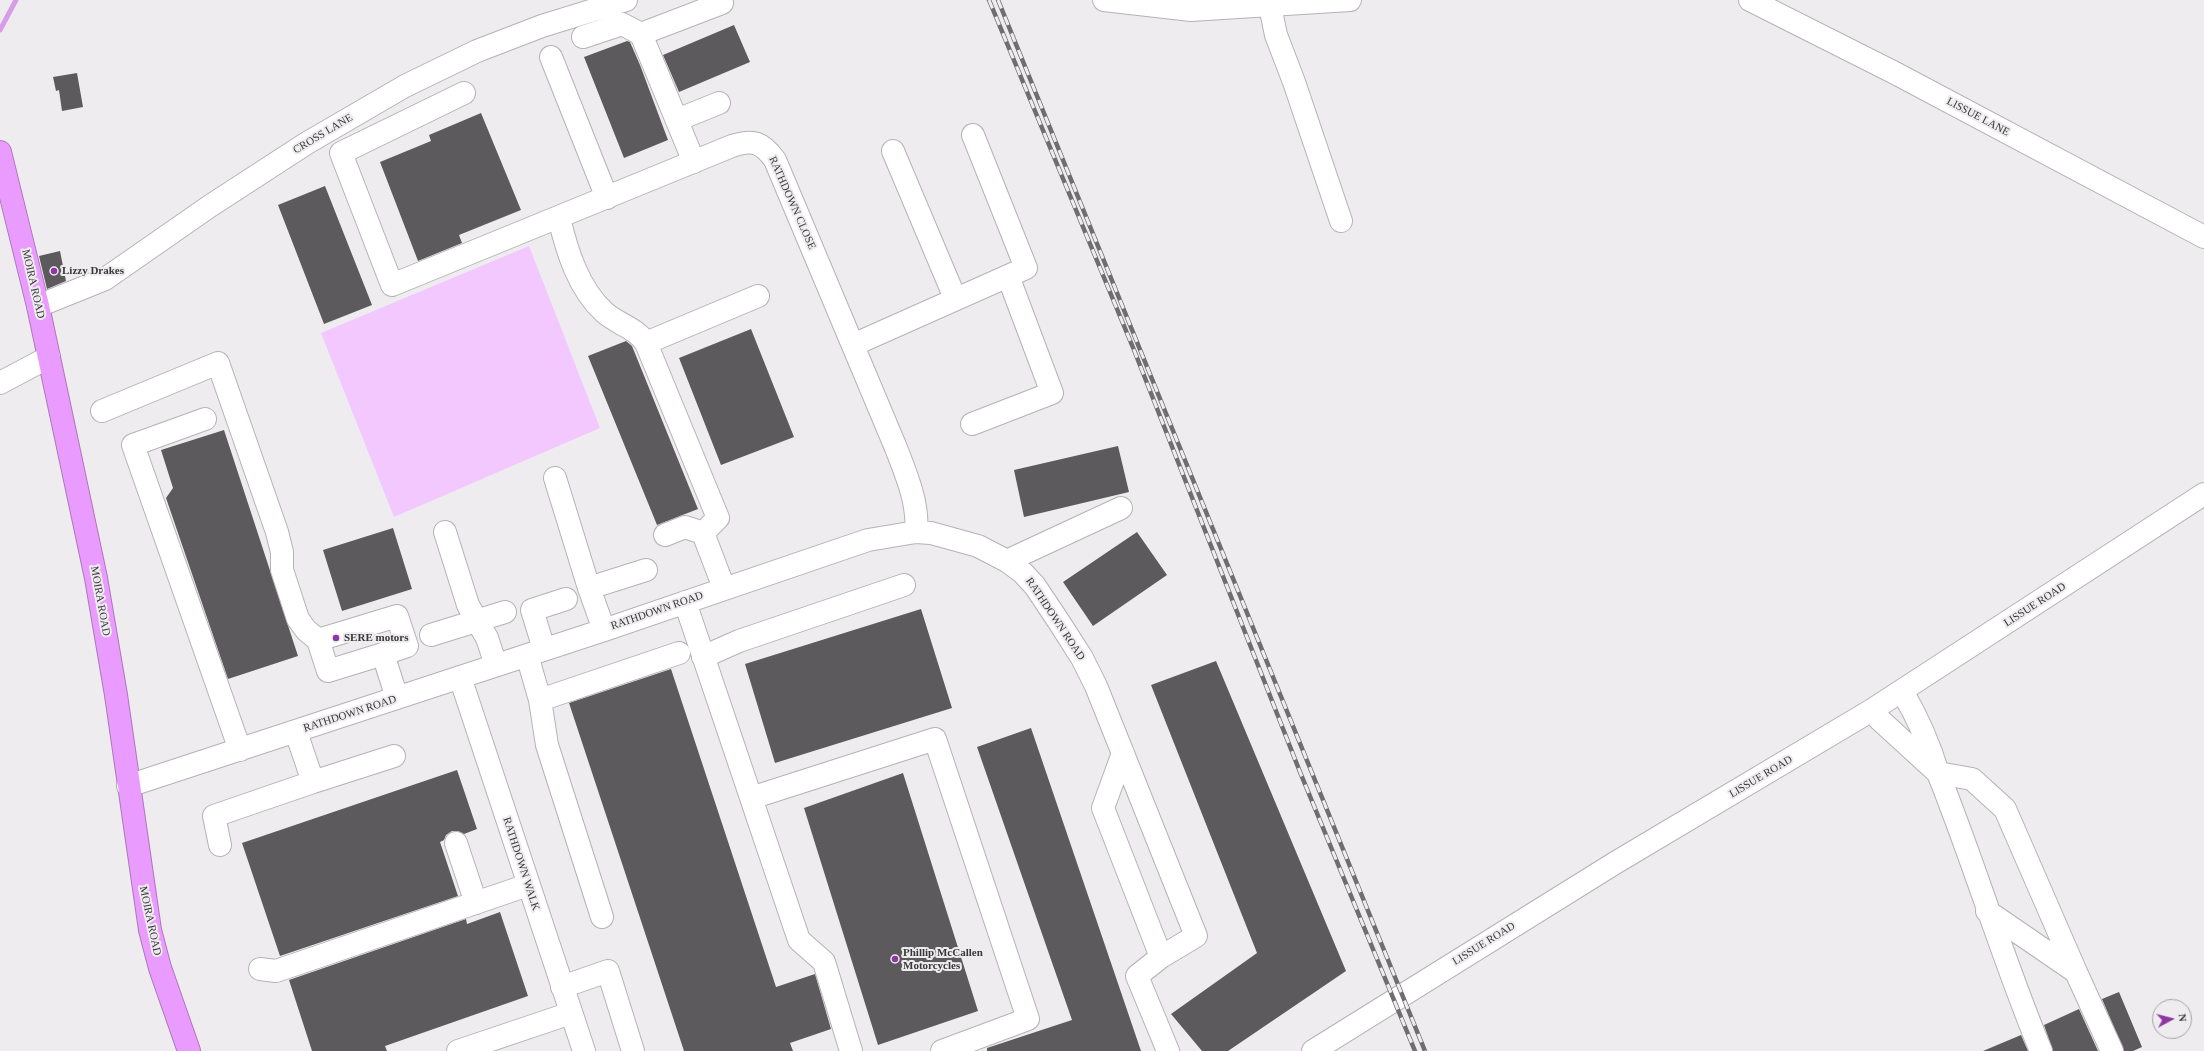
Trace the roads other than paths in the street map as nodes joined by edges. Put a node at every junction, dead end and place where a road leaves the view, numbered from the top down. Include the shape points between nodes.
1 (626, 0) edge
2 (1104, 0) edge
3 (1350, 0) edge
4 (1750, 0) edge
5 (722, 3) dead end
6 (1270, 6) junction
7 (641, 34) junction
8 (583, 37) dead end
9 (551, 57) dead end
10 (464, 93) dead end
11 (718, 103) dead end
12 (677, 120) junction
13 (974, 135) dead end
14 (893, 151) dead end
15 (0, 152) edge
16 (694, 162) junction
17 (607, 198) junction
18 (559, 218) junction
19 (1341, 221) dead end
20 (2204, 237) edge
21 (1008, 276) junction
22 (758, 296) dead end
23 (955, 298) junction
24 (38, 306) junction
25 (646, 343) junction
26 (853, 345) junction
27 (49, 358) junction
28 (0, 383) edge
29 (102, 411) dead end
30 (205, 419) dead end
31 (972, 424) dead end
32 (555, 478) dead end
33 (2204, 494) edge
34 (1121, 508) dead end
35 (445, 532) dead end
36 (916, 532) junction
37 (703, 533) junction
38 (665, 535) dead end
39 (1007, 561) junction
40 (646, 570) dead end
41 (904, 585) dead end
42 (590, 588) junction
43 (724, 588) junction
44 (566, 599) dead end
45 (685, 602) junction
46 (505, 612) dead end
47 (477, 621) junction
48 (604, 630) junction
49 (431, 635) dead end
50 (318, 640) junction
51 (536, 652) junction
52 (384, 654) junction
53 (679, 654) dead end
54 (703, 657) junction
55 (496, 665) junction
56 (460, 677) junction
57 (1902, 691) junction
58 (397, 698) junction
59 (540, 700) junction
60 (1872, 710) junction
61 (296, 732) junction
62 (240, 750) junction
63 (1123, 754) junction
64 (394, 756) dead end
65 (1938, 773) junction
66 (314, 782) junction
67 (128, 786) junction
68 (751, 798) junction
69 (456, 843) dead end
70 (220, 844) dead end
71 (528, 885) junction
72 (476, 903) junction
73 (1987, 911) junction
74 (602, 917) dead end
75 (1161, 957) junction
76 (260, 969) dead end
77 (2076, 972) junction
78 (562, 987) junction
79 (571, 1012) junction
80 (189, 1051) edge
81 (458, 1051) edge
82 (584, 1051) edge
83 (633, 1051) edge
84 (851, 1051) edge
85 (942, 1051) edge
86 (1168, 1051) edge
87 (1313, 1051) edge
88 (2041, 1051) edge
89 (2112, 1051) edge

1 - 24 street, CROSS LANE via 542,26 477,51 405,86 307,143 105,279
2 - 6 street via 1191,10
3 - 6 street
4 - 20 street, LISSUE LANE via 1895,73
5 - 7 street
6 - 19 street via 1276,36
7 - 8 street via 622,24
7 - 12 street
9 - 17 street
10 - 18 street, RATHDOWN CLOSE via 341,153 392,284
11 - 12 street
12 - 16 street
13 - 21 street via 1026,268
14 - 23 street
15 - 24 highway, MOIRA ROAD
16 - 17 street, RATHDOWN CLOSE
16 - 26 street, RATHDOWN CLOSE via 745,142 767,148 775,160
17 - 18 street, RATHDOWN CLOSE
18 - 25 street via 565,244 588,295 605,312 632,329
21 - 23 street
21 - 31 street via 1052,393
22 - 25 street
23 - 26 street
24 - 27 highway, MOIRA ROAD
25 - 37 street via 718,518
26 - 36 street, RATHDOWN CLOSE via 909,482 917,522
27 - 28 street
27 - 67 highway, MOIRA ROAD via 96,578
29 - 50 street via 218,362 277,532 282,552 282,570 298,619
30 - 62 street via 133,445
32 - 42 street
33 - 57 street, LISSUE ROAD
34 - 39 street
35 - 47 street via 468,605
36 - 39 street, RATHDOWN ROAD via 978,546
36 - 43 street, RATHDOWN ROAD via 868,540
37 - 38 street via 685,527
37 - 43 street
39 - 63 street, RATHDOWN ROAD via 1035,586 1082,658
40 - 42 street
41 - 54 street via 739,641
42 - 48 street
43 - 45 street, RATHDOWN ROAD
44 - 51 street via 532,610
45 - 48 street, RATHDOWN ROAD
45 - 54 street
46 - 47 street
47 - 49 street
47 - 55 street via 487,638
48 - 51 street, RATHDOWN ROAD
50 - 52 street via 328,671
50 - 52 street via 397,616 406,646
51 - 55 street, RATHDOWN ROAD
51 - 59 street
52 - 58 street
53 - 59 street
54 - 68 street
55 - 56 street, RATHDOWN ROAD
56 - 58 street, RATHDOWN ROAD
56 - 71 street, RATHDOWN WALK
57 - 60 street, LISSUE ROAD
57 - 65 street via 1920,721
58 - 61 street, RATHDOWN ROAD
59 - 74 street via 547,745
60 - 65 street
60 - 87 street, LISSUE ROAD via 1615,863
61 - 62 street, RATHDOWN ROAD
61 - 66 street
62 - 67 street, RATHDOWN ROAD
63 - 75 street via 1103,808
63 - 75 street, RATHDOWN ROAD via 1196,936
64 - 66 street
65 - 73 street
65 - 77 street via 1972,780 2005,809
66 - 70 street via 214,816
67 - 80 highway, MOIRA ROAD via 150,930 160,968
68 - 84 street via 799,940 824,962
68 - 85 street via 934,739 1028,1019
69 - 72 street
71 - 72 street
71 - 78 street, RATHDOWN WALK
72 - 76 street via 276,971
73 - 77 street
73 - 88 street
75 - 86 street via 1137,976
77 - 89 street
78 - 79 street, RATHDOWN WALK
78 - 83 street via 608,971
79 - 81 street
79 - 82 street, RATHDOWN WALK

